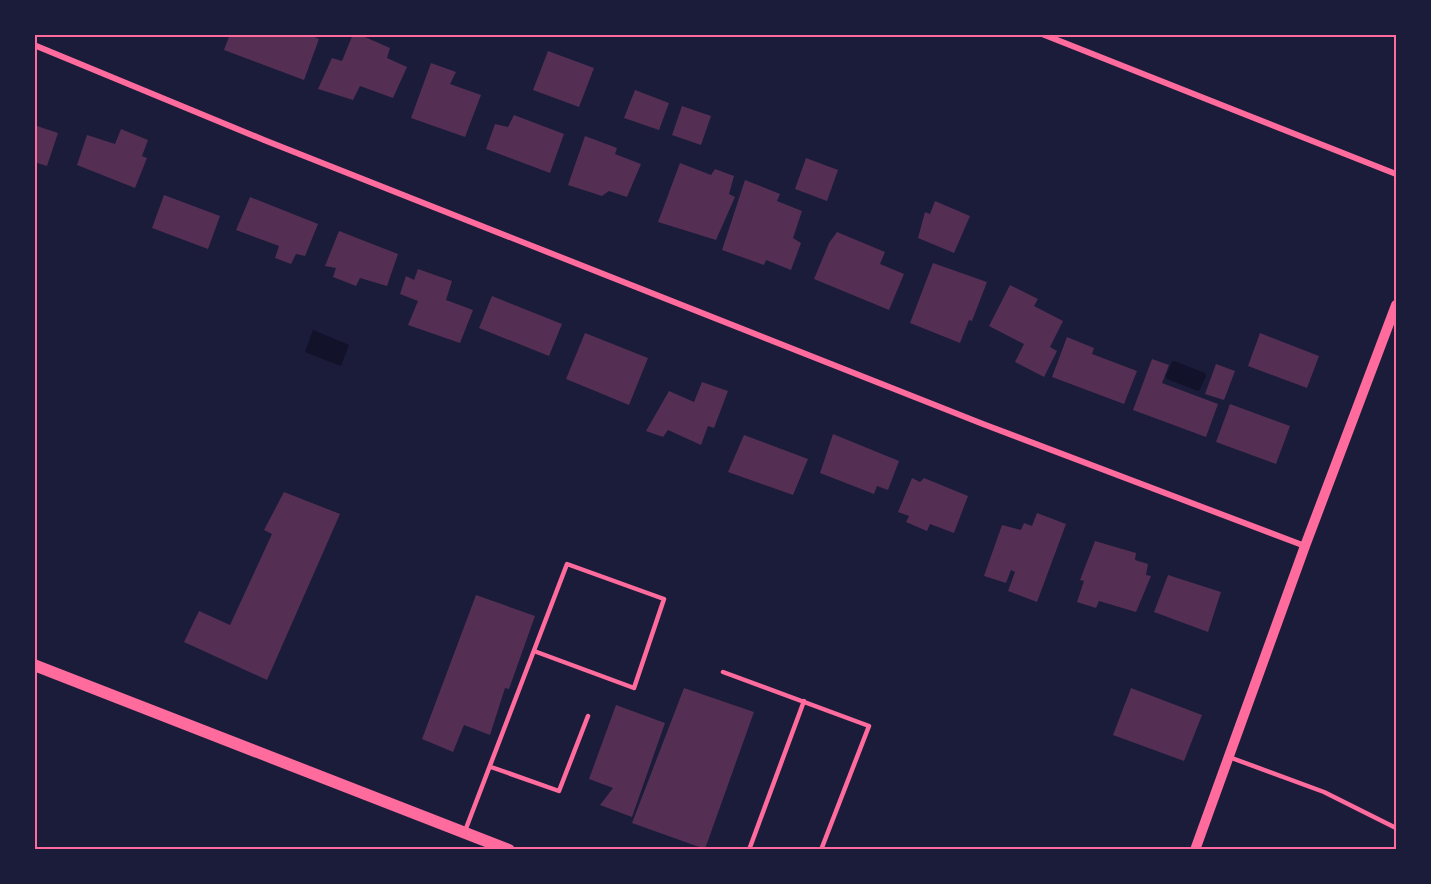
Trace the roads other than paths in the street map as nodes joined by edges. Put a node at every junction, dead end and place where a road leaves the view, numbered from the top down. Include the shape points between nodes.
1 (1042, 34) edge
2 (34, 45) edge
3 (1396, 174) edge
4 (1396, 304) edge
5 (1305, 546) junction
6 (534, 651) junction
7 (34, 665) edge
8 (723, 672) dead end
9 (804, 701) junction
10 (588, 716) dead end
11 (1229, 757) junction
12 (491, 767) junction
13 (1396, 828) edge
14 (465, 832) junction
15 (509, 849) edge
16 (749, 849) edge
17 (821, 849) edge
18 (1195, 849) edge

1 - 3 street
2 - 5 street via 983,424
4 - 5 street
5 - 11 street
6 - 6 lane via 634,688 664,599 567,564
6 - 12 lane
7 - 14 main road
8 - 9 lane
9 - 16 lane
9 - 17 lane via 869,726
10 - 12 lane via 559,791
11 - 13 lane via 1324,792
11 - 18 street
12 - 14 lane
14 - 15 main road

